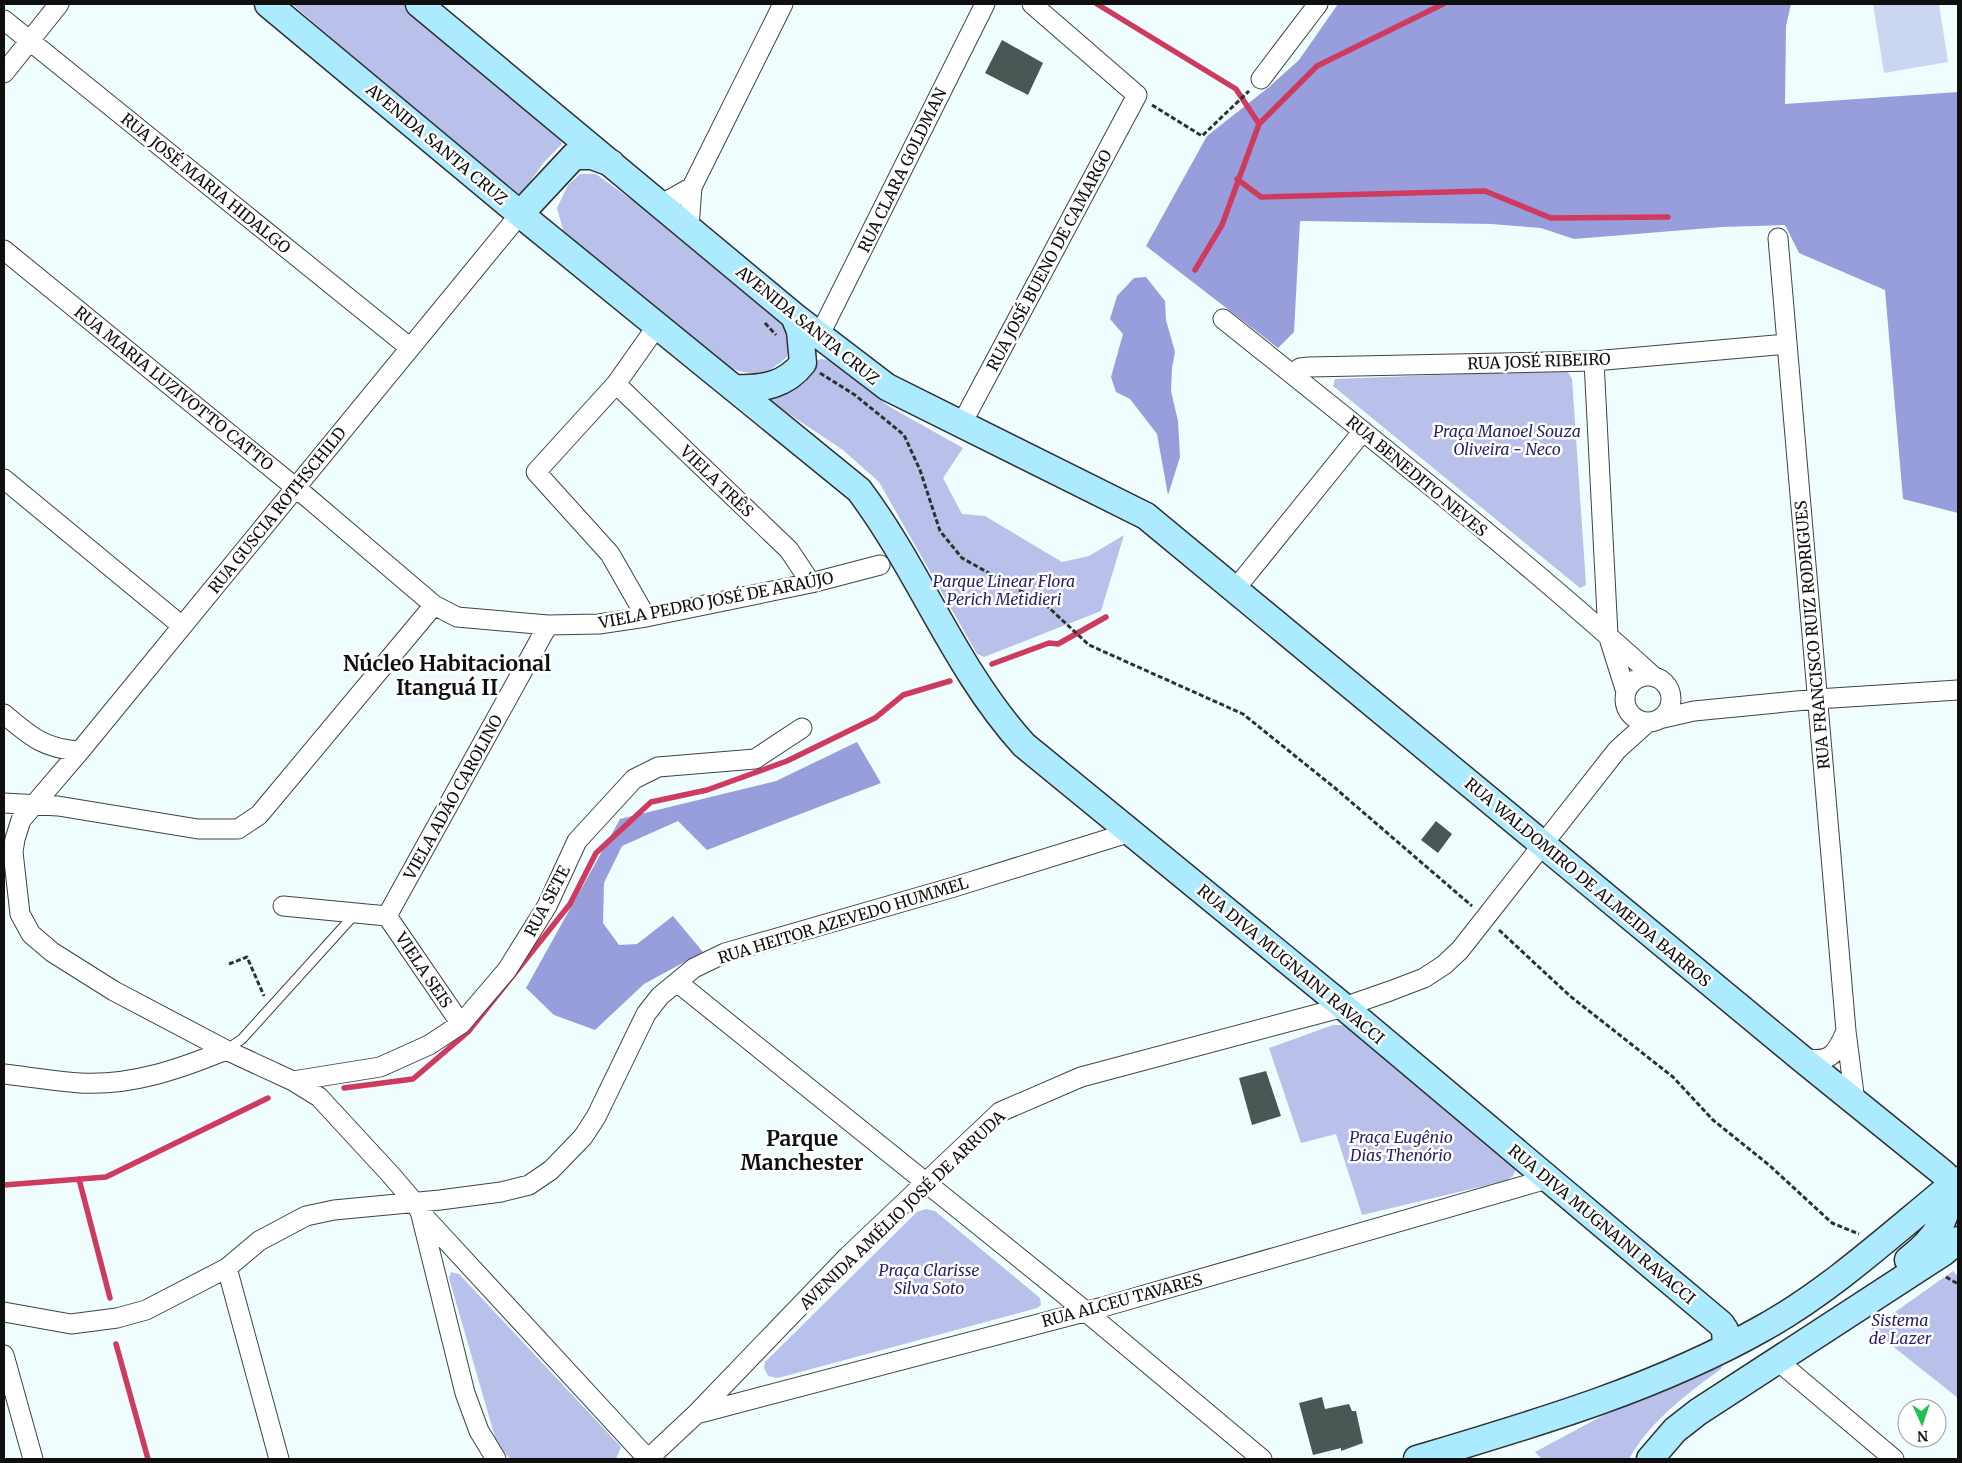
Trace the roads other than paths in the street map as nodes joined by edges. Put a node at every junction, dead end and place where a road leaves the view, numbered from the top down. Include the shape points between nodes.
1 (59, 4) edge
2 (268, 4) edge
3 (419, 4) edge
4 (783, 4) edge
5 (984, 4) edge
6 (1032, 4) edge
7 (1318, 4) edge
8 (4, 20) edge
9 (30, 40) junction
10 (4, 72) edge
11 (1262, 79) dead end
12 (574, 156) junction
13 (616, 165) junction
14 (692, 187) junction
15 (662, 204) junction
16 (520, 214) junction
17 (689, 227) junction
18 (1778, 238) dead end
19 (552, 240) junction
20 (4, 250) edge
21 (794, 316) junction
22 (1223, 319) dead end
23 (658, 326) junction
24 (819, 336) junction
25 (1787, 344) junction
26 (409, 347) junction
27 (1594, 361) junction
28 (803, 362) junction
29 (1293, 374) junction
30 (616, 384) junction
31 (736, 388) junction
32 (961, 425) junction
33 (1364, 432) junction
34 (4, 479) edge
35 (296, 488) junction
36 (895, 543) joint
37 (880, 565) dead end
38 (811, 582) junction
39 (1236, 588) junction
40 (434, 605) junction
41 (646, 617) junction
42 (548, 625) junction
43 (182, 626) junction
44 (1608, 635) junction
45 (1653, 676) junction
46 (1669, 688) junction
47 (1958, 690) edge
48 (1626, 692) junction
49 (1817, 699) junction
50 (1724, 708) junction
51 (4, 714) edge
52 (1653, 720) junction
53 (802, 728) dead end
54 (32, 737) junction
55 (80, 751) junction
56 (48, 788) junction
57 (4, 803) edge
58 (33, 805) junction
59 (1131, 832) junction
60 (1542, 845) junction
61 (283, 906) dead end
62 (355, 913) junction
63 (387, 916) junction
64 (677, 982) junction
65 (1344, 1007) junction
66 (461, 1024) junction
67 (1846, 1031) junction
68 (226, 1050) junction
69 (1801, 1058) junction
70 (4, 1074) edge
71 (293, 1081) junction
72 (1855, 1102) junction
73 (391, 1175) junction
74 (1953, 1178) edge
75 (1547, 1179) junction
76 (926, 1183) junction
77 (440, 1200) junction
78 (379, 1206) junction
79 (418, 1207) junction
80 (444, 1238) junction
81 (1954, 1252) edge
82 (434, 1267) junction
83 (227, 1268) junction
84 (1084, 1310) junction
85 (4, 1312) edge
86 (1810, 1338) junction
87 (1726, 1347) junction
88 (4, 1355) edge
89 (1778, 1361) junction
90 (12, 1411) edge
91 (695, 1415) junction
92 (33, 1459) edge
93 (279, 1459) edge
94 (496, 1459) edge
95 (648, 1459) edge
96 (1262, 1459) edge
97 (1417, 1459) edge
98 (1650, 1459) edge
99 (1894, 1459) edge

1 - 9 street
2 - 16 main road, AVENIDA SANTA CRUZ
3 - 13 main road, AVENIDA SANTA CRUZ
4 - 14 street
5 - 24 street, RUA CLARA GOLDMAN
6 - 32 street, RUA JOSÉ BUENO DE CAMARGO via 1137,95
7 - 11 street
8 - 9 street, RUA JOSÉ MARIA HIDALGO
9 - 10 street
9 - 26 street, RUA JOSÉ MARIA HIDALGO
12 - 13 main road via 592,156
12 - 16 main road
12 - 19 main road via 547,193
13 - 15 main road, AVENIDA SANTA CRUZ
14 - 15 street
14 - 17 street
15 - 17 main road, AVENIDA SANTA CRUZ
16 - 19 main road, AVENIDA SANTA CRUZ
16 - 26 street, RUA GUSCIA ROTHSCHILD
17 - 21 main road, AVENIDA SANTA CRUZ
18 - 25 street, RUA FRANCISCO RUIZ RODRIGUES
19 - 23 main road, AVENIDA SANTA CRUZ
20 - 35 street, RUA MARIA LUZIVOTTO CATTO
21 - 24 main road, AVENIDA SANTA CRUZ
21 - 28 main road via 800,332
22 - 29 street, RUA BENEDITO NEVES
23 - 30 street
23 - 31 main road, AVENIDA SANTA CRUZ
24 - 28 main road
24 - 32 main road, AVENIDA SANTA CRUZ via 887,387
25 - 27 street, RUA JOSÉ RIBEIRO
25 - 49 street, RUA FRANCISCO RUIZ RODRIGUES
26 - 35 street, RUA GUSCIA ROTHSCHILD
27 - 29 street, RUA JOSÉ RIBEIRO via 1309,367 1300,368
27 - 44 street
28 - 31 main road via 795,373 778,383
29 - 33 street, RUA BENEDITO NEVES
30 - 38 street, VIELA TRÊS via 789,550
30 - 41 street via 536,472 610,554
31 - 36 main road, AVENIDA SANTA CRUZ via 859,490
32 - 39 main road, AVENIDA SANTA CRUZ via 1146,516
33 - 39 street
33 - 44 street, RUA BENEDITO NEVES
34 - 43 street
35 - 40 street, RUA MARIA LUZIVOTTO CATTO
35 - 43 street, RUA GUSCIA ROTHSCHILD
36 - 59 main road, RUA DIVA MUGNAINI RAVACCI via 956,652 999,717 1024,745
37 - 38 street, VIELA PEDRO JOSÉ DE ARAÚJO
38 - 41 street, VIELA PEDRO JOSÉ DE ARAÚJO
39 - 60 main road, RUA WALDOMIRO DE ALMEIDA BARROS
40 - 42 street, VIELA PEDRO JOSÉ DE ARAÚJO via 457,617
40 - 58 street via 259,816 238,829 198,829 58,806
41 - 42 street, VIELA PEDRO JOSÉ DE ARAÚJO via 599,624
42 - 63 street, VIELA ADÃO CAROLINO
43 - 55 street, RUA GUSCIA ROTHSCHILD
44 - 45 street, RUA BENEDITO NEVES
44 - 48 street
45 - 46 street
45 - 48 street via 1640,677
46 - 50 street via 1678,698
46 - 52 street, AVENIDA AMÉLIO JOSÉ DE ARRUDA via 1669,709
47 - 49 street
48 - 52 street via 1626,706 1630,712 1635,717
49 - 50 street
49 - 67 street, RUA FRANCISCO RUIZ RODRIGUES
50 - 52 street via 1672,714
51 - 54 street
52 - 60 street, AVENIDA AMÉLIO JOSÉ DE ARRUDA via 1617,750
53 - 66 street, RUA SETE via 756,759 658,767 634,779 577,842 547,906 512,962
54 - 55 street via 52,748
54 - 56 street via 50,760 52,774
55 - 56 street, RUA GUSCIA ROTHSCHILD
56 - 58 street, RUA GUSCIA ROTHSCHILD
57 - 58 street
58 - 68 street, RUA GUSCIA ROTHSCHILD via 21,820 13,852 20,914 31,934 52,952 114,991
59 - 64 street, RUA HEITOR AZEVEDO HUMMEL via 725,953 694,968
59 - 65 main road, RUA DIVA MUGNAINI RAVACCI
60 - 65 street, AVENIDA AMÉLIO JOSÉ DE ARRUDA via 1460,950 1444,965 1424,978
60 - 69 main road, RUA WALDOMIRO DE ALMEIDA BARROS
61 - 62 street
62 - 63 street
62 - 68 lane via 242,1039
63 - 66 street, VIELA SEIS
64 - 76 street
64 - 77 street, RUA HEITOR AZEVEDO HUMMEL via 646,1014 583,1137 551,1170 529,1185
65 - 75 main road, RUA DIVA MUGNAINI RAVACCI
65 - 76 street, AVENIDA AMÉLIO JOSÉ DE ARRUDA via 1081,1077 1000,1112
66 - 71 street, RUA SETE via 429,1045 380,1067
67 - 69 street via 1838,1050 1826,1059
67 - 72 street, RUA FRANCISCO RUIZ RODRIGUES
68 - 70 street via 178,1070 106,1082 81,1083
68 - 71 street, RUA GUSCIA ROTHSCHILD
69 - 72 main road, RUA WALDOMIRO DE ALMEIDA BARROS
71 - 73 street, RUA GUSCIA ROTHSCHILD via 319,1097
72 - 74 main road, RUA WALDOMIRO DE ALMEIDA BARROS
73 - 78 street via 395,1187 393,1196
73 - 79 street, RUA GUSCIA ROTHSCHILD
74 - 86 main road via 1944,1221 1926,1246
74 - 87 main road via 1882,1243 1831,1282 1764,1328
75 - 84 street, RUA ALCEU TAVARES
75 - 87 main road, RUA DIVA MUGNAINI RAVACCI via 1721,1324 1725,1330
76 - 84 street
76 - 91 street, AVENIDA AMÉLIO JOSÉ DE ARRUDA via 848,1256
77 - 79 street, RUA HEITOR AZEVEDO HUMMEL
77 - 80 street
78 - 79 street, RUA HEITOR AZEVEDO HUMMEL
78 - 83 street, RUA HEITOR AZEVEDO HUMMEL via 306,1216 259,1241
79 - 80 street, RUA GUSCIA ROTHSCHILD
79 - 82 street
80 - 82 street
80 - 95 street, RUA GUSCIA ROTHSCHILD
81 - 86 main road
82 - 94 street via 465,1393 479,1431
83 - 85 street, RUA HEITOR AZEVEDO HUMMEL via 146,1310 116,1318 71,1324
83 - 93 street
84 - 91 street, RUA ALCEU TAVARES
84 - 96 street
86 - 89 main road
87 - 97 main road via 1663,1377 1514,1430
88 - 90 street
89 - 98 main road via 1698,1412 1675,1430
89 - 99 street
90 - 92 street
91 - 95 street, AVENIDA AMÉLIO JOSÉ DE ARRUDA

